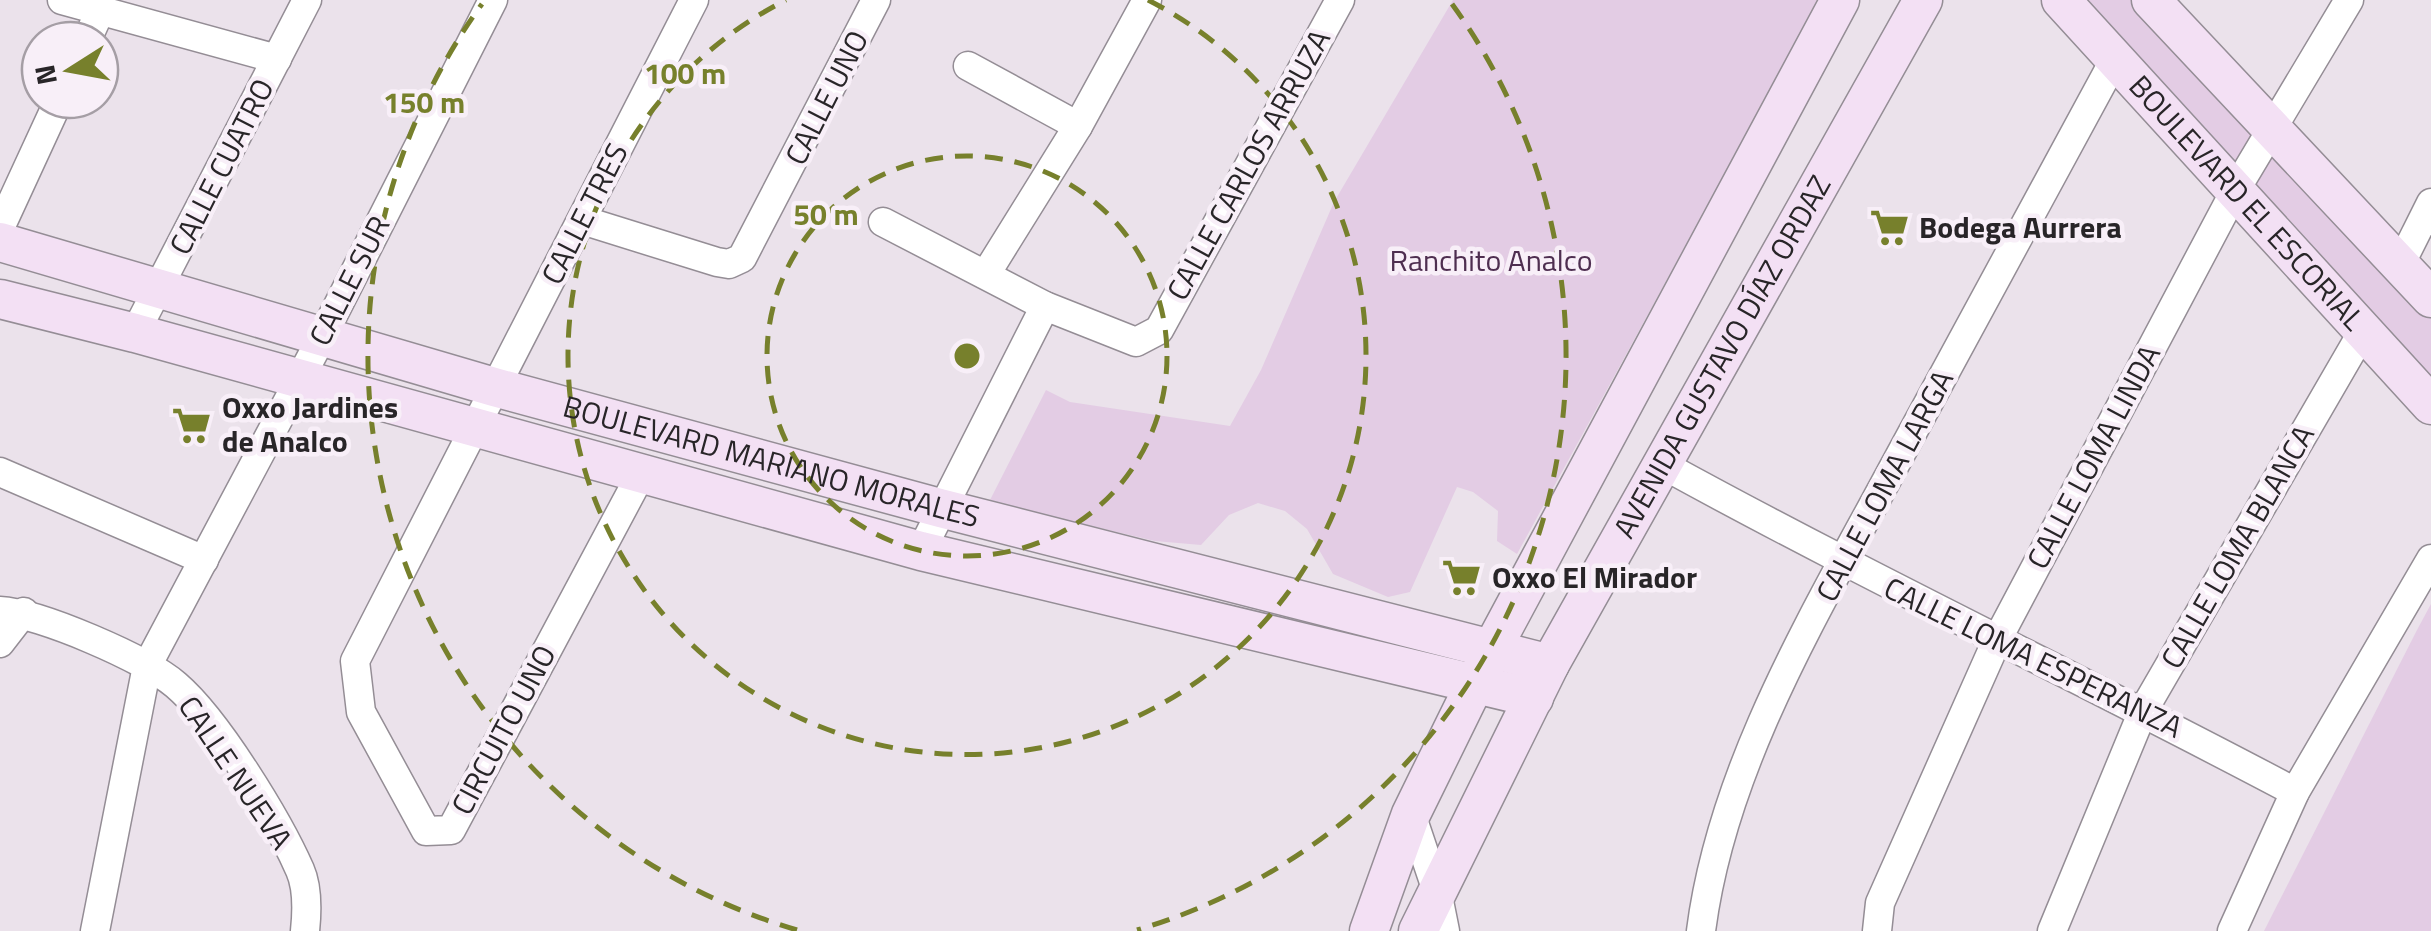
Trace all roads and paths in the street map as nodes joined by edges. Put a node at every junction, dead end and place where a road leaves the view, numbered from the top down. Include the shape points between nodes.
1 (62, 0) edge
2 (307, 0) edge
3 (493, 0) edge
4 (694, 0) edge
5 (876, 0) edge
6 (1147, 0) edge
7 (1340, 0) edge
8 (1840, 0) edge
9 (1923, 0) edge
10 (2061, 0) edge
11 (2151, 0) edge
12 (2349, 0) edge
13 (100, 11) junction
14 (96, 20) edge
15 (278, 59) junction
16 (2115, 59) junction
17 (968, 66) dead end
18 (50, 120) edge
19 (1078, 126) junction
20 (2273, 130) junction
21 (2236, 189) junction
22 (2431, 203) edge
23 (582, 220) junction
24 (883, 222) dead end
25 (0, 228) edge
26 (0, 242) edge
27 (2400, 265) junction
28 (986, 274) junction
29 (159, 289) junction
30 (2431, 298) edge
31 (1045, 306) junction
32 (4, 308) edge
33 (135, 332) junction
34 (2362, 332) junction
35 (322, 337) junction
36 (300, 378) junction
37 (494, 387) junction
38 (2431, 405) edge
39 (475, 429) junction
40 (1665, 466) junction
41 (0, 472) edge
42 (640, 476) junction
43 (940, 508) junction
44 (920, 551) junction
45 (204, 560) junction
46 (2431, 560) edge
47 (1842, 563) junction
48 (12, 612) edge
49 (1997, 640) junction
50 (0, 643) edge
51 (1493, 648) junction
52 (1550, 664) junction
53 (146, 666) junction
54 (1475, 682) junction
55 (1534, 698) junction
56 (2143, 711) junction
57 (2295, 792) junction
58 (1411, 814) junction
59 (1437, 891) junction
60 (308, 925) edge
61 (94, 931) edge
62 (1369, 931) edge
63 (1418, 931) edge
64 (1445, 931) edge
65 (1701, 931) edge
66 (1877, 931) edge
67 (2052, 931) edge
68 (2232, 931) edge

1 - 13 street
2 - 15 street, CALLE CUATRO
3 - 35 street, CALLE SUR
4 - 23 street, CALLE TRES
5 - 23 street, CALLE UNO via 742,258 717,262
6 - 19 street
7 - 31 street, CALLE CARLOS ARRUZA via 1159,330 1136,342
8 - 51 street
9 - 40 street, AVENIDA GUSTAVO DÍAZ ORDAZ
10 - 16 street, BOULEVARD EL ESCORIAL
11 - 20 street
12 - 20 street, CALLE LOMA LINDA
13 - 14 street
13 - 15 street
15 - 29 street, CALLE CUATRO
16 - 21 street, BOULEVARD EL ESCORIAL
16 - 47 street, CALLE LOMA LARGA
17 - 19 street
18 - 25 street
19 - 28 street
20 - 21 street, CALLE LOMA LINDA
20 - 27 street
21 - 34 street, BOULEVARD EL ESCORIAL
21 - 49 street, CALLE LOMA LINDA
22 - 27 street
23 - 37 street, CALLE TRES
24 - 28 street
26 - 29 street, BOULEVARD MARIANO MORALES
27 - 30 street
28 - 31 street
29 - 33 street, CALLE CUATRO
29 - 35 street, BOULEVARD MARIANO MORALES
31 - 43 street
32 - 33 street, BOULEVARD MARIANO MORALES
33 - 36 street, BOULEVARD MARIANO MORALES
34 - 38 street, BOULEVARD EL ESCORIAL
34 - 56 street, CALLE LOMA BLANCA
35 - 36 street, CALLE SUR
35 - 37 street, BOULEVARD MARIANO MORALES
36 - 39 street, BOULEVARD MARIANO MORALES
36 - 45 street, CALLE SUR
37 - 39 street, CALLE TRES
37 - 43 street, BOULEVARD MARIANO MORALES
39 - 42 street, BOULEVARD MARIANO MORALES
39 - 42 street, CIRCUITO UNO via 355,661 361,712 426,831 451,830
40 - 47 street, CALLE LOMA ESPERANZA
40 - 52 street, AVENIDA GUSTAVO DÍAZ ORDAZ
41 - 45 street
42 - 44 street, BOULEVARD MARIANO MORALES
43 - 44 street
43 - 51 street, BOULEVARD MARIANO MORALES
44 - 54 street, BOULEVARD MARIANO MORALES
45 - 53 street, CALLE SUR
46 - 57 street
47 - 49 street, CALLE LOMA ESPERANZA
47 - 65 street, CALLE LOMA LARGA via 1760,728 1709,870
48 - 50 street
48 - 53 street, CALLE NUEVA
49 - 56 street, CALLE LOMA ESPERANZA
49 - 66 street, CALLE LOMA LINDA via 1880,902
51 - 52 street, BOULEVARD MARIANO MORALES
51 - 54 street
52 - 55 street, AVENIDA GUSTAVO DÍAZ ORDAZ
53 - 60 street, CALLE NUEVA via 202,713 301,872
53 - 61 street, CALLE SUR
54 - 55 street, BOULEVARD MARIANO MORALES
54 - 58 street
55 - 59 street, AVENIDA GUSTAVO DÍAZ ORDAZ
56 - 57 street, CALLE LOMA ESPERANZA
56 - 67 street, CALLE LOMA BLANCA
57 - 68 street
58 - 59 street
58 - 62 street
59 - 63 street, AVENIDA GUSTAVO DÍAZ ORDAZ
59 - 64 street

